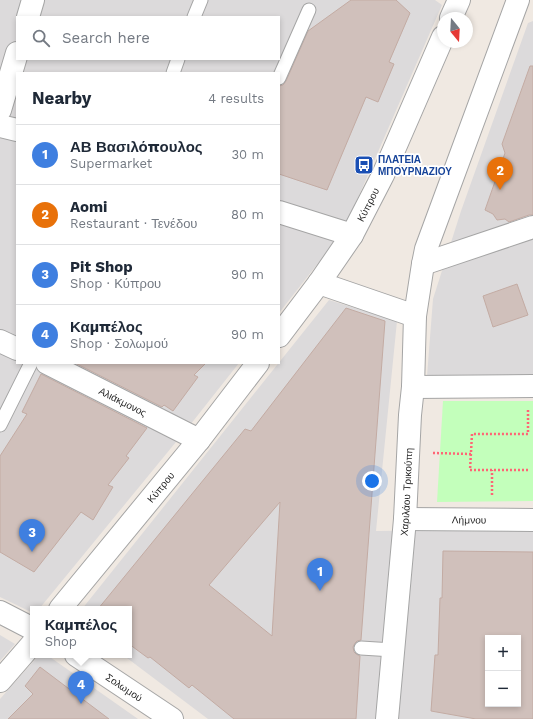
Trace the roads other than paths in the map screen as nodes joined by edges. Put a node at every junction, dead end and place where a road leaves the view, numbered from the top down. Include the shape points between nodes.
1 (33, 0) edge
2 (201, 0) edge
3 (459, 0) edge
4 (518, 0) edge
5 (309, 10) dead end
6 (454, 12) edge
7 (28, 16) edge
8 (194, 16) edge
9 (438, 48) edge
10 (16, 56) edge
11 (178, 60) edge
12 (173, 72) edge
13 (280, 76) edge
14 (0, 110) edge
15 (0, 126) edge
16 (16, 130) edge
17 (280, 212) edge
18 (533, 227) edge
19 (352, 235) junction
20 (423, 264) junction
21 (319, 283) junction
22 (415, 316) junction
23 (280, 335) edge
24 (0, 341) edge
25 (16, 349) edge
26 (30, 364) edge
27 (49, 364) edge
28 (257, 364) edge
29 (531, 386) edge
30 (413, 387) junction
31 (0, 425) edge
32 (200, 440) junction
33 (405, 519) junction
34 (533, 520) edge
35 (62, 606) edge
36 (0, 612) edge
37 (30, 627) edge
38 (30, 646) edge
39 (361, 648) dead end
40 (393, 650) junction
41 (80, 658) edge
42 (0, 681) edge
43 (172, 719) edge
44 (387, 719) edge

1 - 7 street
2 - 8 lane
3 - 6 street
4 - 20 street via 426,249
5 - 13 lane
9 - 19 street, Κύπρου via 383,175
10 - 14 street
11 - 12 lane
15 - 16 street
17 - 19 street
18 - 20 street
19 - 21 street, Κύπρου
20 - 22 street, Χαριλάου Τρικούπη
21 - 22 street
21 - 23 street, Κύπρου
22 - 30 street, Χαριλάου Τρικούπη
24 - 25 street
26 - 31 lane
27 - 32 street, Αλιάκμονος
28 - 32 street, Κύπρου
29 - 30 street
30 - 33 street, Χαριλάου Τρικούπη
32 - 35 street, Κύπρου
33 - 34 street, Λήμνου
33 - 40 street, Χαριλάου Τρικούπη
36 - 37 street
38 - 42 street
39 - 40 lane
40 - 44 street, Χαριλάου Τρικούπη
41 - 43 street, Σολωμού

